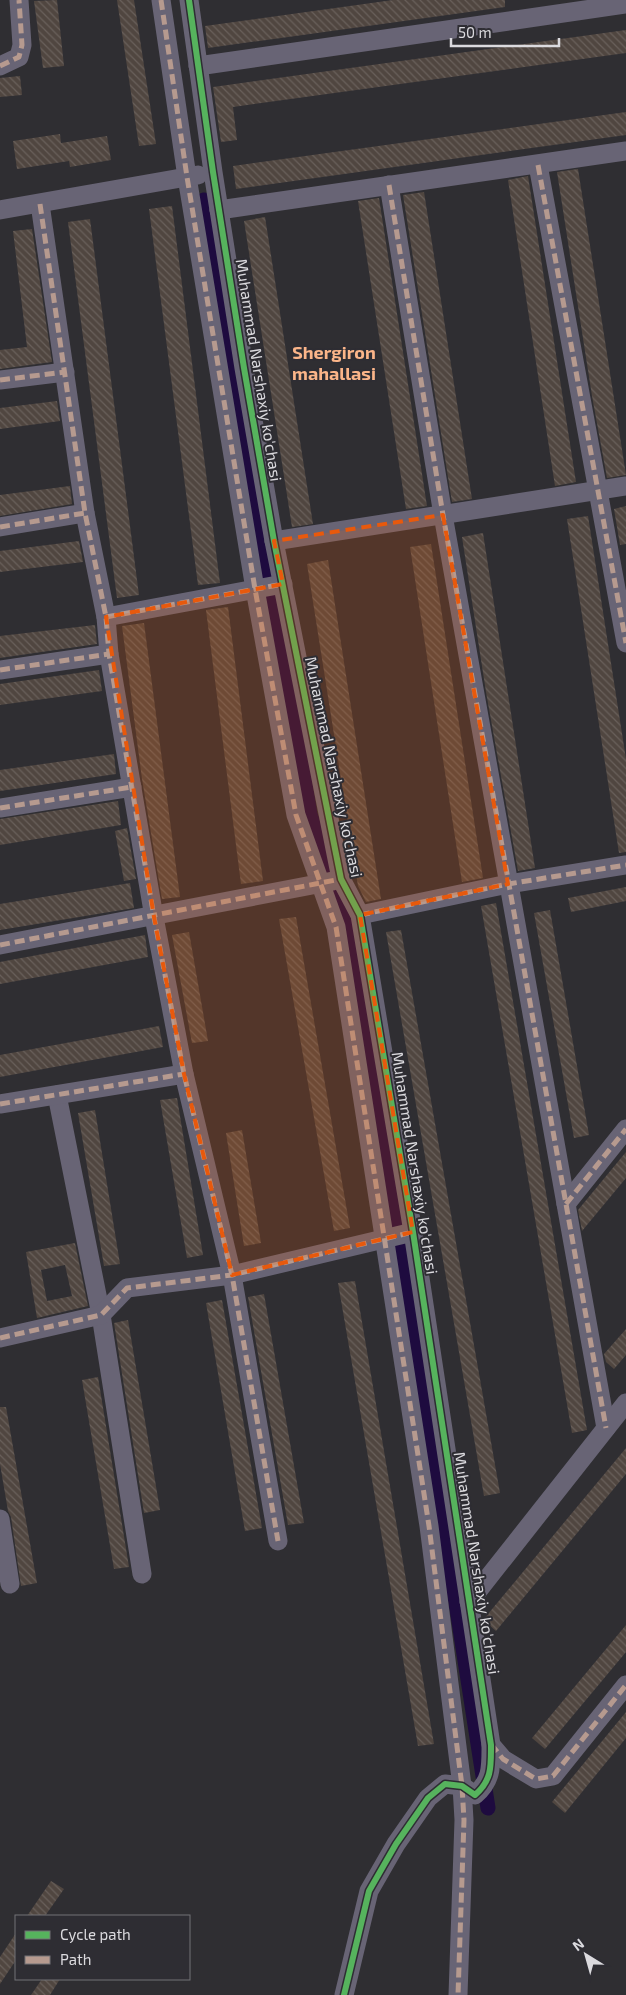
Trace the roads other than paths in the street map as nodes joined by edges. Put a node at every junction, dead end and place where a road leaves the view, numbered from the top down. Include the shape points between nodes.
1 (19, 0) edge
2 (160, 0) edge
3 (189, 0) edge
4 (626, 4) edge
5 (0, 66) edge
6 (198, 66) junction
7 (626, 151) edge
8 (538, 165) junction
9 (213, 172) junction
10 (187, 177) junction
11 (389, 186) junction
12 (40, 204) junction
13 (0, 210) edge
14 (219, 210) junction
15 (65, 372) junction
16 (0, 380) edge
17 (626, 486) edge
18 (598, 490) junction
19 (85, 513) junction
20 (444, 514) junction
21 (0, 526) edge
22 (274, 541) junction
23 (283, 584) junction
24 (255, 589) junction
25 (106, 617) junction
26 (626, 643) edge
27 (109, 654) junction
28 (0, 670) edge
29 (132, 788) junction
30 (0, 808) edge
31 (626, 865) edge
32 (341, 879) junction
33 (322, 883) junction
34 (508, 884) junction
35 (360, 915) junction
36 (154, 917) junction
37 (0, 945) edge
38 (184, 1074) junction
39 (57, 1095) junction
40 (0, 1104) edge
41 (626, 1129) edge
42 (566, 1204) junction
43 (413, 1232) junction
44 (385, 1239) junction
45 (232, 1274) junction
46 (101, 1316) junction
47 (0, 1338) edge
48 (626, 1403) edge
49 (606, 1428) junction
50 (0, 1519) edge
51 (278, 1541) dead end
52 (142, 1574) dead end
53 (10, 1584) dead end
54 (469, 1602) junction
55 (626, 1685) edge
56 (492, 1745) junction
57 (462, 1786) junction
58 (344, 1995) edge
59 (458, 1995) edge

1 - 5 street via 22,45 19,57
2 - 10 street
3 - 6 street, Muhammad Narshaxiy ko'chasi
4 - 6 street
6 - 9 street, Muhammad Narshaxiy ko'chasi
7 - 8 street
8 - 11 street
8 - 18 street
9 - 10 street
9 - 14 street, Muhammad Narshaxiy ko'chasi
10 - 12 street
10 - 24 street
11 - 14 street
11 - 20 street
12 - 13 street
12 - 15 street
14 - 22 street, Muhammad Narshaxiy ko'chasi
15 - 16 street
15 - 19 street
17 - 18 street
18 - 20 street
18 - 26 street
19 - 21 street
19 - 25 street
20 - 22 street
20 - 34 street
22 - 23 street, Muhammad Narshaxiy ko'chasi
23 - 24 street
23 - 32 street, Muhammad Narshaxiy ko'chasi
24 - 25 street
24 - 33 street via 296,815
25 - 27 street
27 - 28 street
27 - 29 street
29 - 30 street
29 - 36 street
31 - 34 street
32 - 33 street
32 - 35 street, Muhammad Narshaxiy ko'chasi
33 - 36 street
33 - 44 street via 336,927
34 - 35 street
34 - 42 street
35 - 43 street, Muhammad Narshaxiy ko'chasi
36 - 37 street
36 - 38 street
38 - 39 street
38 - 45 street
39 - 40 street
39 - 46 street
41 - 42 street
42 - 49 street
43 - 44 street
43 - 54 street, Muhammad Narshaxiy ko'chasi
44 - 45 street
44 - 57 street via 429,1526
45 - 46 street via 127,1288
45 - 51 street
46 - 47 street
46 - 52 street
48 - 49 street, Muhammad Narshaxiy ko'chasi
49 - 54 street, Muhammad Narshaxiy ko'chasi
50 - 53 street
54 - 56 street, Muhammad Narshaxiy ko'chasi
55 - 56 street via 553,1776 536,1779 503,1759
56 - 57 street, Muhammad Narshaxiy ko'chasi via 490,1772 484,1787 474,1795
57 - 58 street via 445,1784 428,1798 369,1891
57 - 59 street via 464,1820

